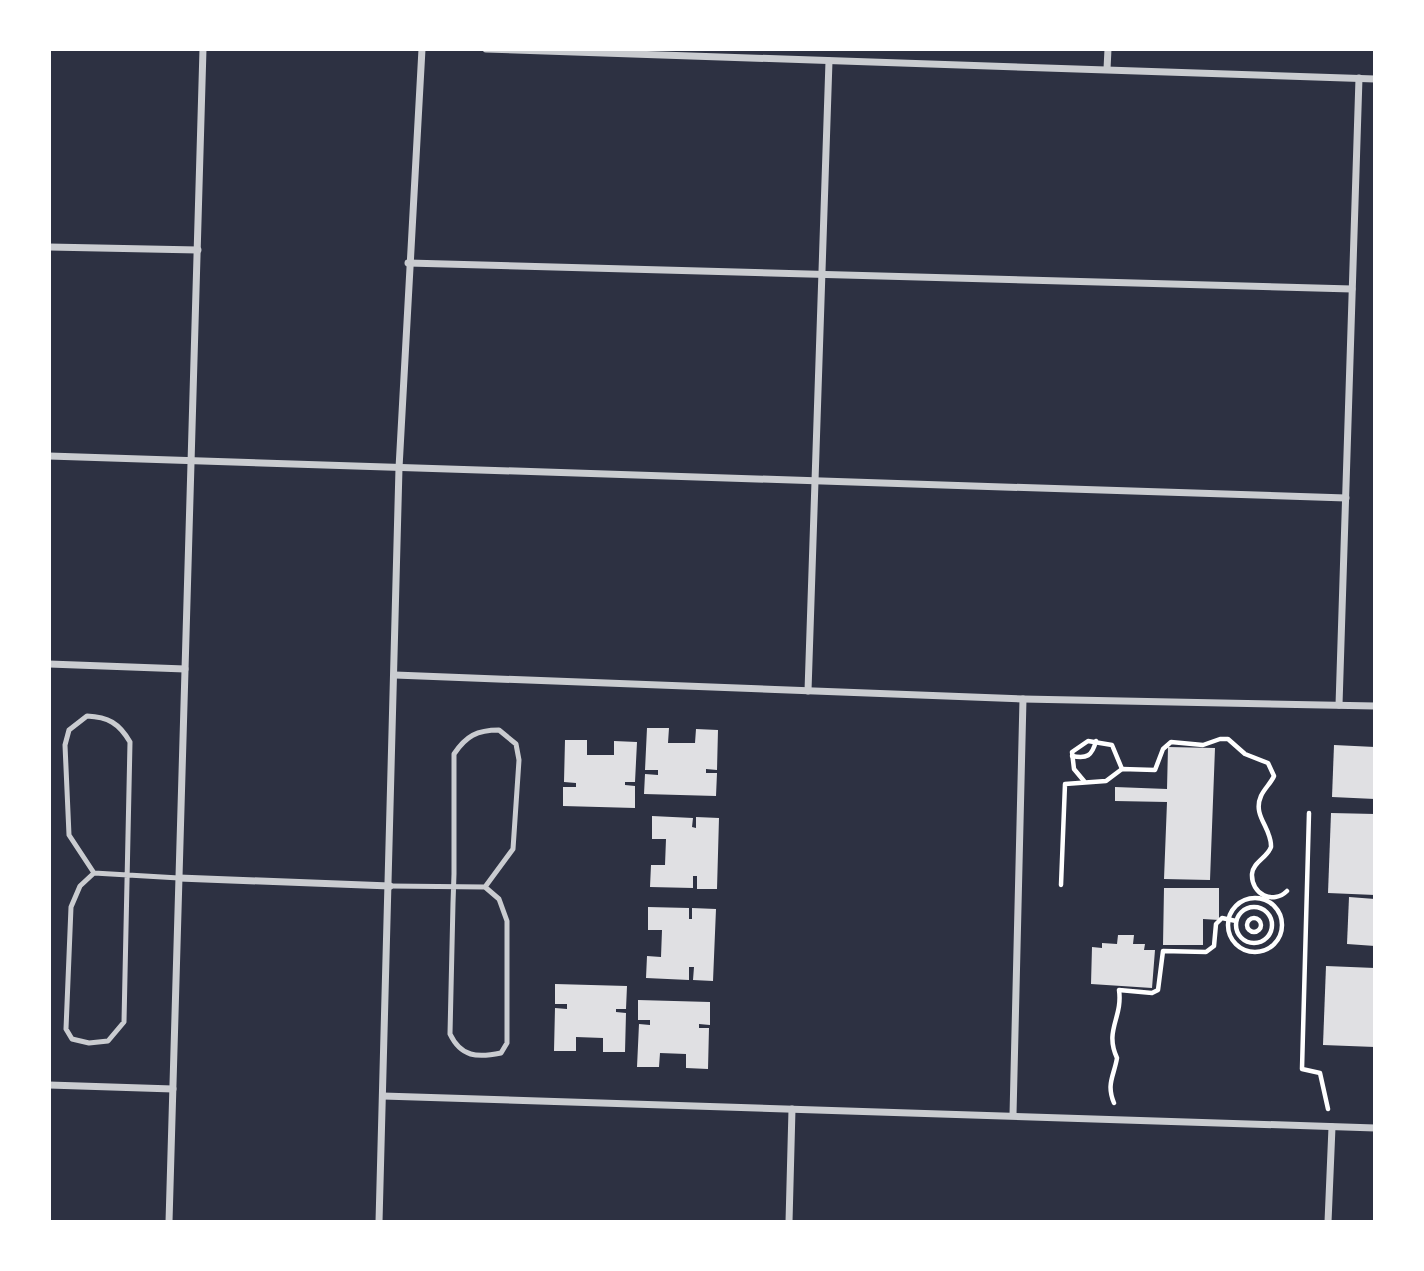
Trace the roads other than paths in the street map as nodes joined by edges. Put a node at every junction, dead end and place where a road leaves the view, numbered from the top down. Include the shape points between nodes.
1 (204, 49) edge
2 (422, 49) edge
3 (486, 49) edge
4 (1108, 49) edge
5 (679, 53) edge
6 (829, 61) junction
7 (1107, 69) junction
8 (1359, 78) junction
9 (1375, 79) edge
10 (49, 247) edge
11 (198, 250) junction
12 (408, 263) junction
13 (822, 274) junction
14 (1352, 289) junction
15 (49, 456) edge
16 (192, 461) junction
17 (399, 468) junction
18 (815, 481) junction
19 (1346, 498) junction
20 (49, 664) edge
21 (185, 668) junction
22 (395, 675) junction
23 (808, 691) junction
24 (1023, 699) junction
25 (1339, 705) junction
26 (1375, 706) edge
27 (94, 873) junction
28 (125, 875) junction
29 (179, 878) junction
30 (390, 886) junction
31 (454, 887) junction
32 (485, 887) junction
33 (49, 1085) edge
34 (173, 1089) junction
35 (383, 1096) junction
36 (792, 1109) junction
37 (1013, 1115) junction
38 (1332, 1127) junction
39 (1375, 1128) edge
40 (169, 1222) edge
41 (379, 1222) edge
42 (789, 1222) edge
43 (1328, 1222) edge

1 - 11 street
2 - 12 street
3 - 5 street
4 - 7 street
5 - 6 street
6 - 7 street
6 - 13 street
7 - 8 street
8 - 9 street
8 - 14 street
10 - 11 street
11 - 16 street
12 - 13 street
12 - 17 street
13 - 14 street
13 - 18 street
14 - 19 street
15 - 16 street
16 - 17 street
16 - 21 street
17 - 18 street
17 - 22 street
18 - 19 street
18 - 23 street
19 - 25 street
20 - 21 street
21 - 29 street
22 - 23 street
22 - 30 street
23 - 24 street
24 - 25 street
24 - 37 street
25 - 26 street
27 - 28 lane
27 - 28 lane via 69,835 65,746 69,730 87,716 104,717 122,728 130,741
27 - 28 lane via 80,886 71,907 66,1029 72,1039 89,1043 108,1041 124,1022
28 - 29 lane
29 - 30 street
29 - 34 street
30 - 31 lane
30 - 35 street
31 - 32 lane
31 - 32 lane via 454,754 463,740 481,730 499,730 516,744 519,760 513,849
31 - 32 lane via 450,1034 465,1054 484,1057 501,1053 507,1043 507,921 499,899
33 - 34 street
34 - 40 street
35 - 36 street
35 - 41 street
36 - 37 street
36 - 42 street
37 - 38 street
38 - 39 street
38 - 43 street

